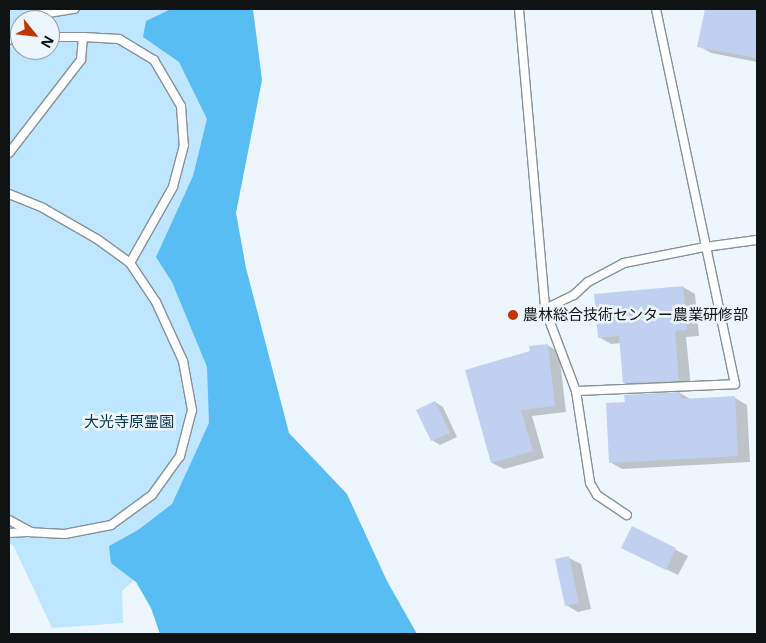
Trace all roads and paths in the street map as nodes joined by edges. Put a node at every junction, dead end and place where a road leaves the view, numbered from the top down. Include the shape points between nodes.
1 (75, 9) edge
2 (519, 9) edge
3 (656, 9) edge
4 (60, 11) edge
5 (60, 37) edge
6 (83, 37) junction
7 (9, 153) edge
8 (9, 194) edge
9 (757, 240) edge
10 (705, 247) junction
11 (130, 263) junction
12 (546, 309) junction
13 (576, 391) junction
14 (627, 515) dead end
15 (9, 520) edge
16 (31, 532) junction
17 (9, 534) edge

1 - 4 lane
2 - 12 lane
3 - 10 lane
5 - 6 lane
6 - 7 lane via 81,60
6 - 11 lane via 118,39 154,60 181,106 184,144 173,187
8 - 11 lane via 43,208 97,239
9 - 10 lane
10 - 12 lane via 624,263
10 - 13 lane via 735,384
11 - 16 lane via 156,302 183,362 192,410 180,456 152,495 110,525 65,534
12 - 13 lane
13 - 14 lane via 590,483 597,494
15 - 16 lane
16 - 17 lane

